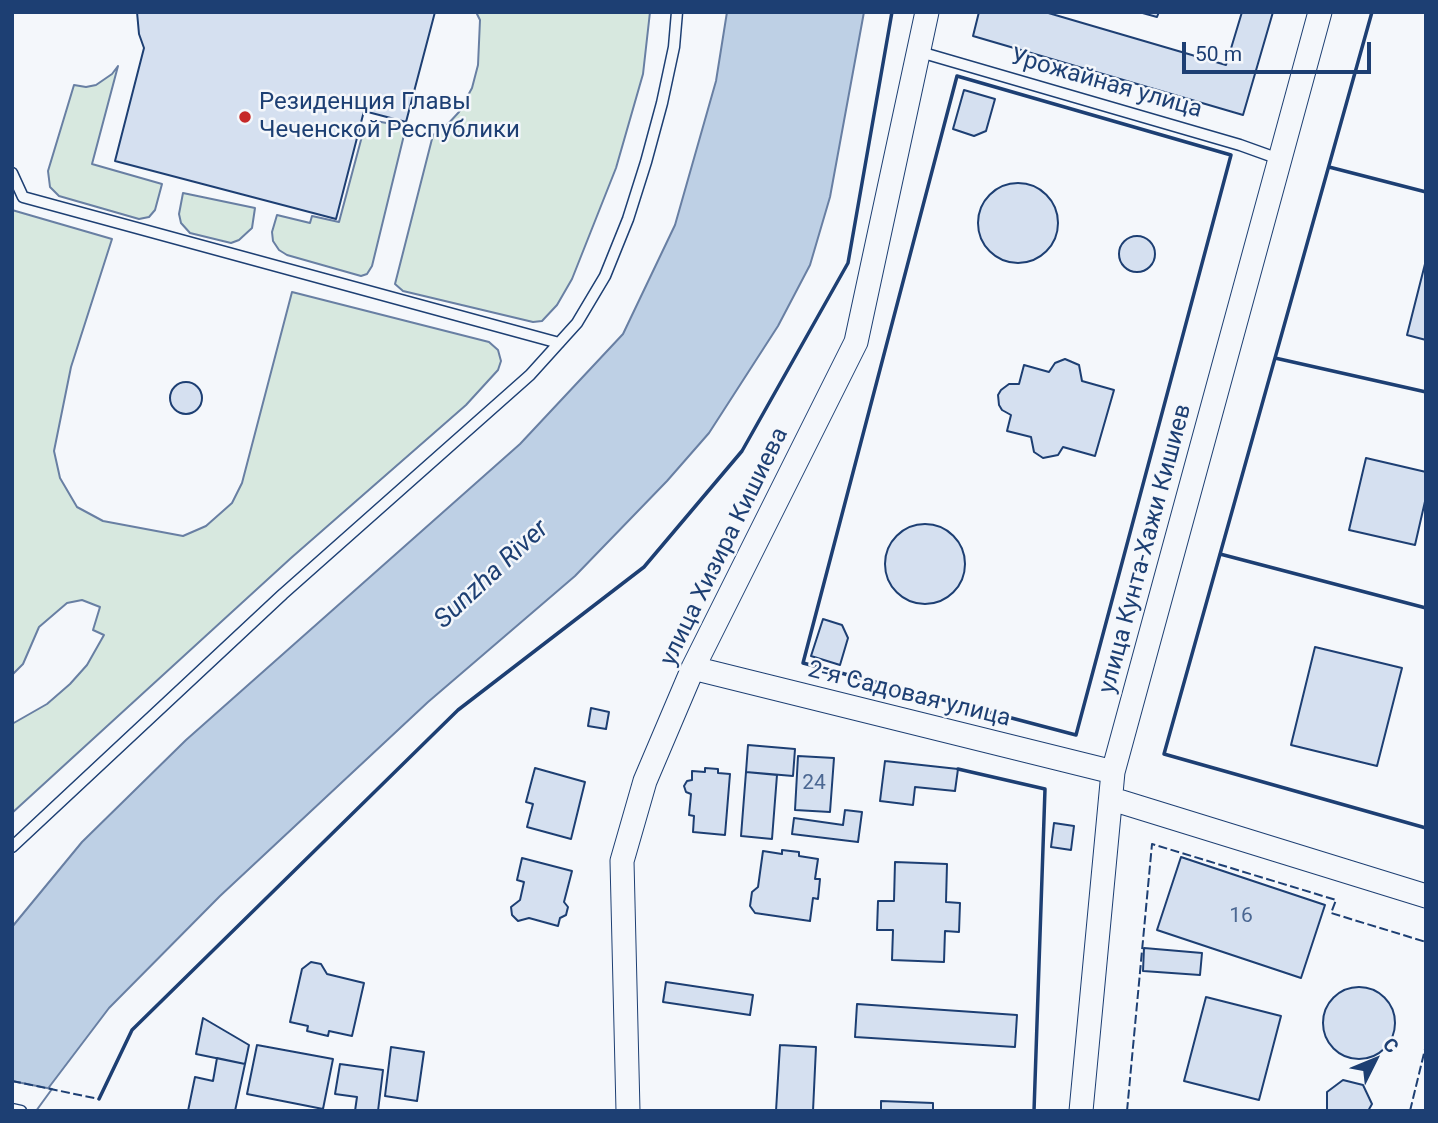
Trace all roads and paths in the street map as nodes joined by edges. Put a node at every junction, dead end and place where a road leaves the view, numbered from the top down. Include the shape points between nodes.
1 (677, 12) edge
2 (927, 12) edge
3 (1320, 12) edge
4 (920, 52) junction
5 (1279, 159) junction
6 (12, 173) edge
7 (559, 343) junction
8 (693, 668) junction
9 (1113, 772) junction
10 (1112, 799) junction
11 (12, 846) edge
12 (1426, 896) edge
13 (12, 1109) edge
14 (21, 1111) edge
15 (628, 1111) edge
16 (1081, 1111) edge

1 - 7 lane via 662,103 628,219 605,276 577,323
2 - 4 street, улица Хизира Кишиева
3 - 5 street, улица Кунта-Хажи Кишиев
4 - 5 lane, Урожайная улица
4 - 8 street, улица Хизира Кишиева via 856,342
5 - 9 street, улица Кунта-Хажи Кишиев
6 - 7 lane via 23,197
7 - 11 lane via 530,375 283,594
8 - 9 street, 2-я Садовая улица
8 - 15 street, улица Хизира Кишиева via 645,781 622,861
9 - 10 street, улица Кунта-Хажи Кишиев
10 - 12 street
10 - 16 street, улица Кунта-Хажи Кишиев
13 - 14 lane

